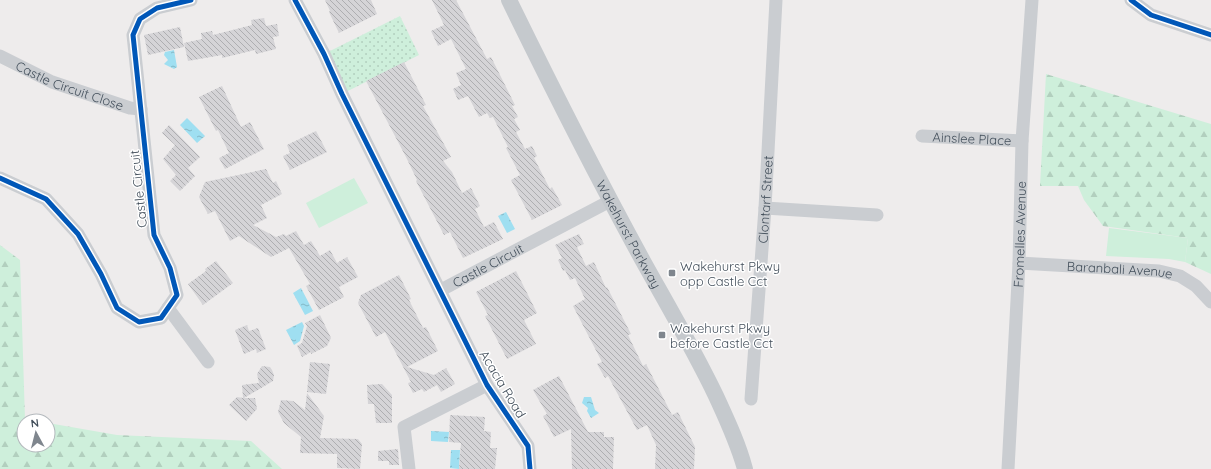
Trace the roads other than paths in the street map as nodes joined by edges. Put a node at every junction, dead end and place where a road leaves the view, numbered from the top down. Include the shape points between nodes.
1 (191, 0) edge
2 (295, 0) edge
3 (509, 0) edge
4 (776, 0) edge
5 (1032, 0) edge
6 (1133, 1) edge
7 (1211, 35) edge
8 (0, 56) edge
9 (141, 109) junction
10 (922, 136) dead end
11 (1022, 141) junction
12 (0, 178) edge
13 (610, 201) junction
14 (765, 208) junction
15 (877, 215) dead end
16 (1019, 263) junction
17 (440, 290) junction
18 (1211, 302) edge
19 (168, 308) junction
20 (208, 362) dead end
21 (487, 385) junction
22 (751, 399) dead end
23 (409, 469) edge
24 (530, 469) edge
25 (745, 469) edge
26 (1008, 469) edge

1 - 9 street, Castle Circuit via 157,8 140,19 133,35
2 - 17 street, Castle Circuit
3 - 13 main road, Wakehurst Parkway
4 - 14 street, Clontarf Street
5 - 11 street, Fromelles Avenue
6 - 7 street via 1151,15
8 - 9 street, Castle Circuit Close via 52,82 130,108
9 - 19 street, Castle Circuit via 154,235 170,268 177,295
10 - 11 street, Ainslee Place
11 - 16 street, Fromelles Avenue
12 - 19 street, Castle Circuit via 46,199 78,234 117,308 139,322 161,318
13 - 17 street, Castle Circuit
13 - 25 main road, Wakehurst Parkway via 704,372 731,428
14 - 15 street
14 - 22 street, Clontarf Street
16 - 18 street, Baranbali Avenue via 1159,271 1180,276 1196,286
16 - 26 street, Fromelles Avenue
17 - 21 street, Acacia Road
19 - 20 street
21 - 23 street via 404,427
21 - 24 street, Acacia Road via 528,446

